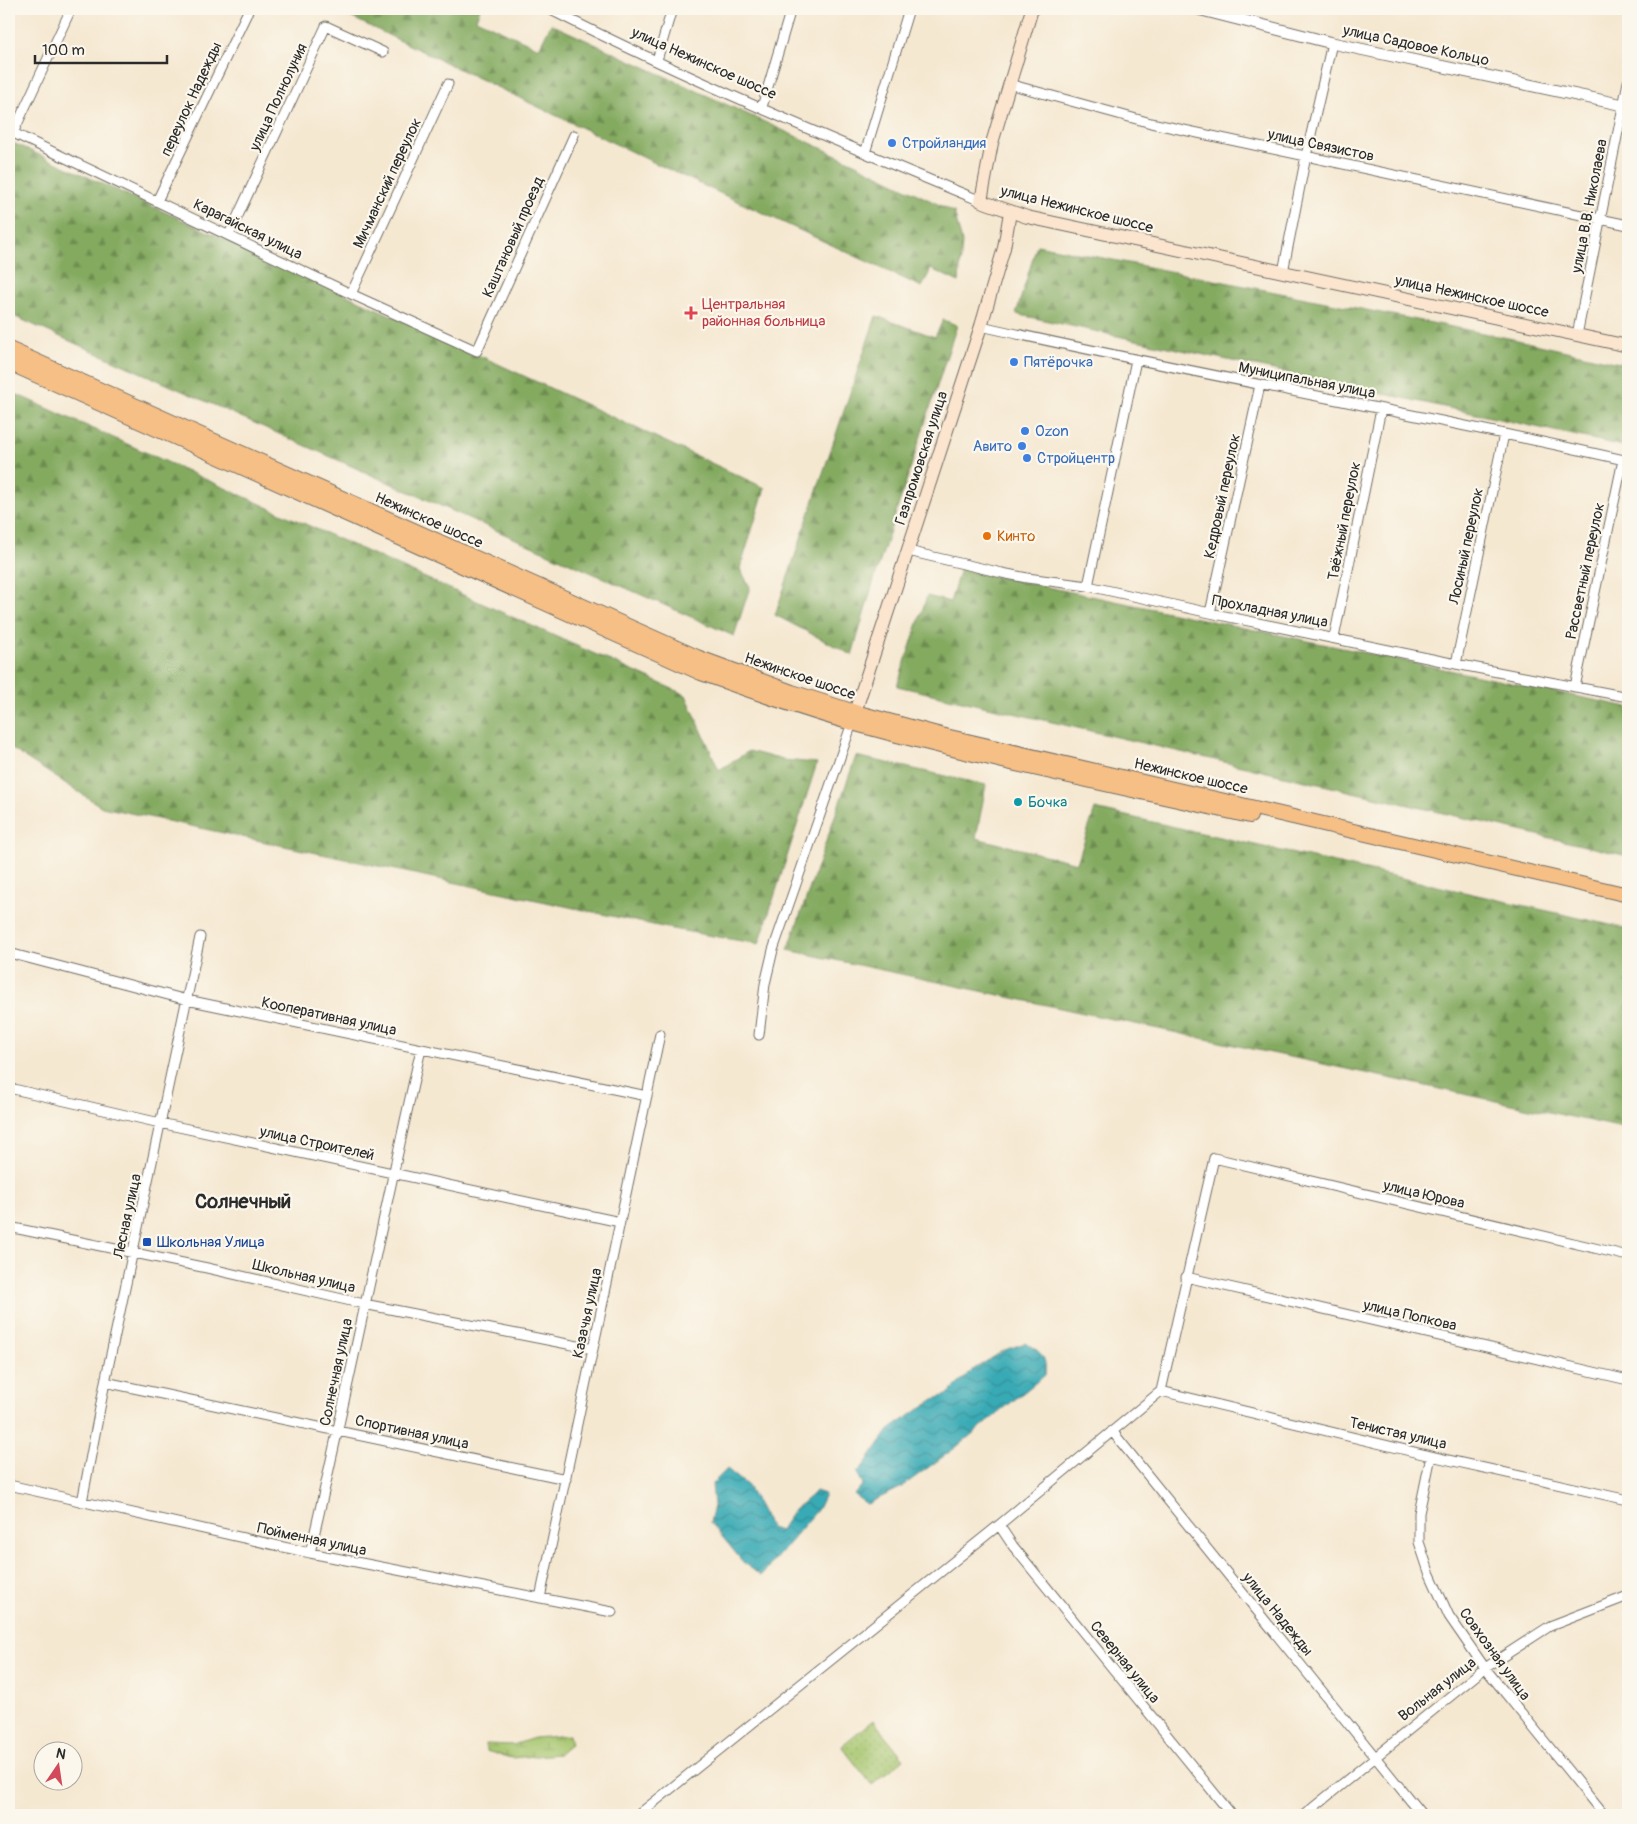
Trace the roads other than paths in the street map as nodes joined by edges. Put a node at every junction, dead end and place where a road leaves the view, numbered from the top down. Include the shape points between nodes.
1 (71, 9) edge
2 (249, 9) edge
3 (549, 9) edge
4 (672, 9) edge
5 (791, 9) edge
6 (909, 9) edge
7 (1032, 9) edge
8 (1198, 9) edge
9 (1332, 43) junction
10 (383, 52) dead end
11 (657, 60) junction
12 (1628, 82) edge
13 (448, 84) dead end
14 (1009, 84) junction
15 (1626, 105) edge
16 (762, 107) junction
17 (11, 132) edge
18 (574, 135) dead end
19 (865, 153) junction
20 (1306, 156) junction
21 (158, 201) junction
22 (981, 201) junction
23 (1010, 212) junction
24 (1601, 219) junction
25 (1628, 225) edge
26 (229, 235) junction
27 (1283, 272) junction
28 (351, 294) junction
29 (981, 326) junction
30 (1577, 335) junction
31 (1628, 346) edge
32 (9, 349) edge
33 (477, 351) joint
34 (1136, 360) junction
35 (9, 363) edge
36 (1260, 385) junction
37 (1381, 409) junction
38 (1504, 434) junction
39 (1626, 460) edge
40 (908, 551) junction
41 (1088, 586) junction
42 (1210, 613) junction
43 (1334, 638) junction
44 (1456, 664) junction
45 (1575, 687) junction
46 (1628, 697) edge
47 (854, 718) junction
48 (1628, 895) edge
49 (1628, 903) edge
50 (200, 936) dead end
51 (9, 953) edge
52 (187, 1000) junction
53 (660, 1034) dead end
54 (759, 1035) dead end
55 (422, 1049) junction
56 (9, 1088) edge
57 (647, 1096) junction
58 (160, 1124) junction
59 (393, 1174) junction
60 (620, 1222) junction
61 (9, 1227) edge
62 (133, 1253) junction
63 (1628, 1256) edge
64 (1186, 1277) junction
65 (364, 1304) junction
66 (593, 1349) junction
67 (1628, 1380) edge
68 (106, 1382) junction
69 (1161, 1391) junction
70 (338, 1430) junction
71 (1112, 1432) junction
72 (1431, 1456) junction
73 (566, 1479) junction
74 (9, 1485) edge
75 (1628, 1500) edge
76 (82, 1502) junction
77 (999, 1525) junction
78 (310, 1553) junction
79 (1628, 1596) edge
80 (540, 1598) junction
81 (612, 1612) dead end
82 (1485, 1668) junction
83 (1375, 1756) junction
84 (638, 1815) edge
85 (1232, 1815) edge
86 (1304, 1815) edge
87 (1422, 1815) edge
88 (1604, 1815) edge

1 - 17 street
2 - 21 street, переулок Надежды
3 - 11 street, улица Нежинское шоссе
4 - 11 street
5 - 16 street
6 - 19 street
7 - 14 main road
8 - 9 street, улица Садовое Кольцо
9 - 15 street, улица Садовое Кольцо
9 - 20 street
10 - 26 street, улица Полнолуния via 326,26
11 - 16 street, улица Нежинское шоссе
12 - 15 street, улица В.В. Николаева
13 - 28 street, Мичманский переулок
14 - 20 street, улица Связистов via 1151,123
14 - 22 main road via 987,161
15 - 24 street, улица В.В. Николаева
16 - 19 street, улица Нежинское шоссе
17 - 21 street, Карагайская улица
18 - 33 street, Каштановый проезд
19 - 22 street, улица Нежинское шоссе
20 - 24 street, улица Связистов
20 - 27 street
21 - 26 street, Карагайская улица
22 - 23 main road, улица Нежинское шоссе
23 - 27 main road, улица Нежинское шоссе
23 - 29 main road, Газпромовская улица via 1004,248
24 - 25 street, улица Связистов
24 - 30 street, улица В.В. Николаева
26 - 28 street, Карагайская улица
27 - 30 main road, улица Нежинское шоссе
28 - 33 street, Карагайская улица
29 - 34 street, Муниципальная улица
29 - 40 main road, Газпромовская улица
30 - 31 main road, улица Нежинское шоссе
32 - 47 main road, Нежинское шоссе via 697,657
34 - 36 street, Муниципальная улица
34 - 41 street
35 - 47 main road, Нежинское шоссе via 701,673 762,695
36 - 37 street, Муниципальная улица
36 - 42 street, Кедровый переулок
37 - 38 street, Муниципальная улица
37 - 43 street, Таёжный переулок
38 - 39 street, Муниципальная улица
38 - 44 street, Лосиный переулок
39 - 45 street, Рассветный переулок
40 - 41 street, Прохладная улица via 1027,578
40 - 47 main road, Газпромовская улица
41 - 42 street, Прохладная улица
42 - 43 street, Прохладная улица
43 - 44 street, Прохладная улица
44 - 45 street, Прохладная улица
45 - 46 street, Прохладная улица
47 - 48 main road, Нежинское шоссе via 941,735
47 - 49 main road, Нежинское шоссе via 942,746
47 - 54 street via 773,950
50 - 52 street, Лесная улица
51 - 52 street, Кооперативная улица
52 - 55 street, Кооперативная улица
52 - 58 street, Лесная улица
53 - 57 street, Казачья улица
55 - 57 street, Кооперативная улица
55 - 59 street, Солнечная улица
56 - 58 street, улица Строителей
57 - 60 street, Казачья улица
58 - 59 street, улица Строителей
58 - 62 street, Лесная улица
59 - 60 street, улица Строителей
59 - 65 street, Солнечная улица
60 - 66 street, Казачья улица
61 - 62 street, Школьная улица
62 - 65 street, Школьная улица
62 - 68 street, Лесная улица
63 - 64 street, улица Юрова via 1214,1158
64 - 67 street, улица Попкова
64 - 69 street
65 - 66 street, Школьная улица
65 - 70 street, Солнечная улица
66 - 73 street, Казачья улица
68 - 70 street, Спортивная улица
68 - 76 street, Лесная улица
69 - 71 street
69 - 72 street, Тенистая улица
70 - 73 street, Спортивная улица
70 - 78 street, Солнечная улица
71 - 77 street
71 - 83 street, улица Надежды
72 - 75 street, Тенистая улица
72 - 82 street, Совхозная улица via 1418,1542 1449,1616
73 - 80 street, Казачья улица
74 - 76 street, Пойменная улица
76 - 78 street, Пойменная улица
77 - 84 street
77 - 85 street, Северная улица
78 - 80 street, Пойменная улица
79 - 82 street, Вольная улица via 1550,1626
80 - 81 street, Пойменная улица
82 - 83 street, Вольная улица
82 - 88 street, Совхозная улица
83 - 86 street, Вольная улица
83 - 87 street, улица Надежды

